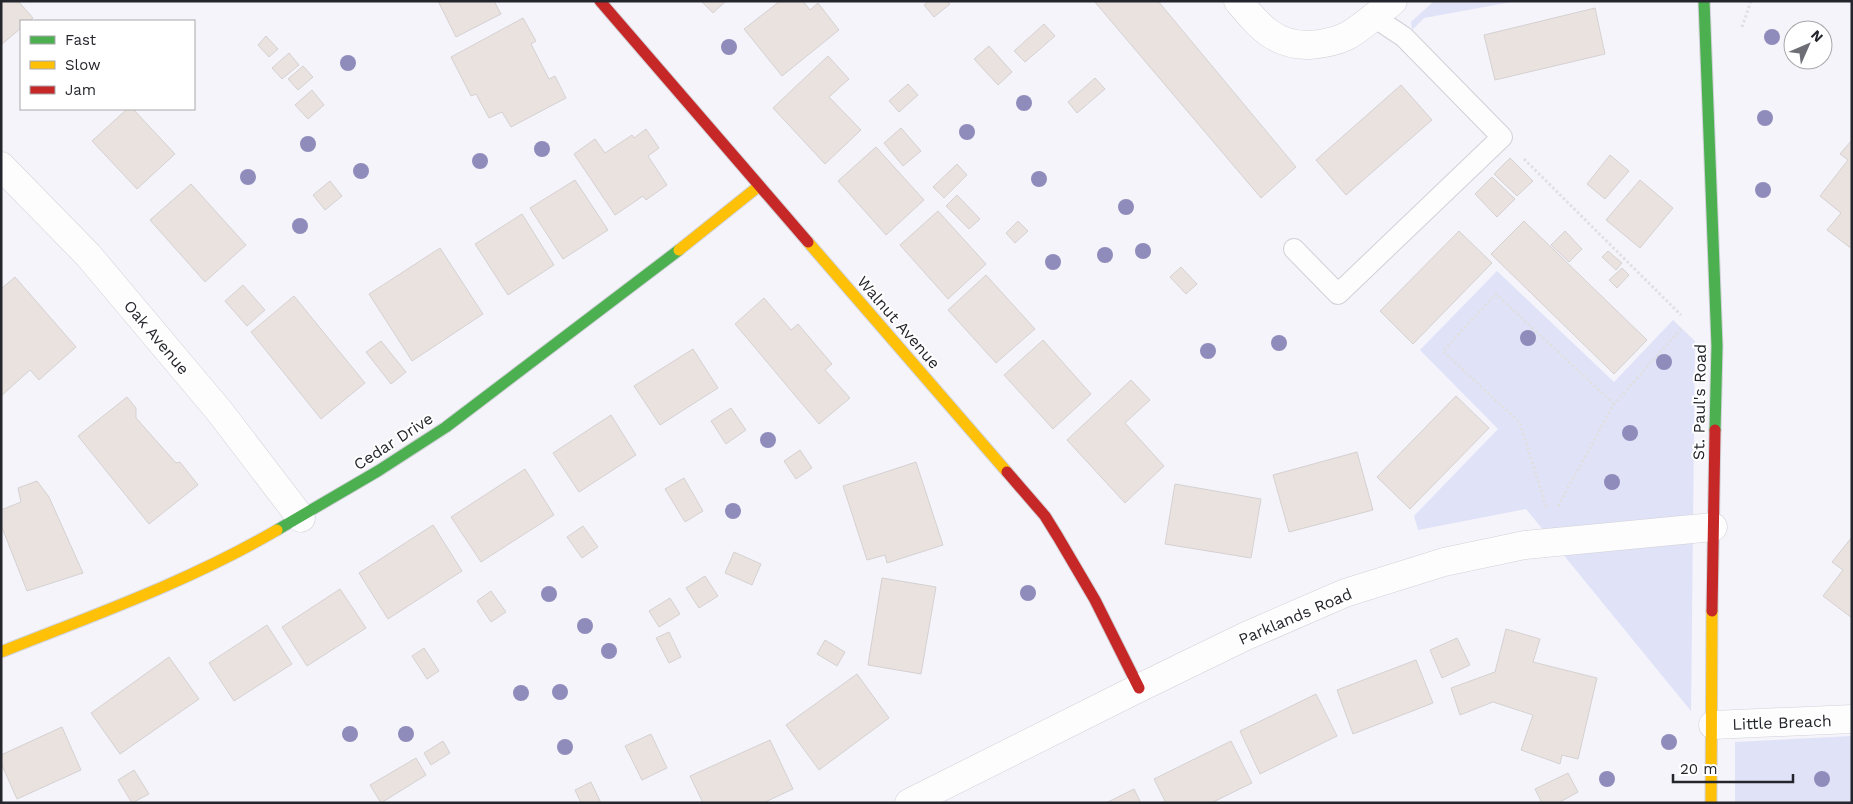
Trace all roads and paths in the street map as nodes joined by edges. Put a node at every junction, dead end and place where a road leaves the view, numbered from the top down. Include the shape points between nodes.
1 (600, 1) edge
2 (1238, 1) edge
3 (1704, 1) edge
4 (1381, 7) edge
5 (1502, 137) junction
6 (1, 166) edge
7 (759, 186) junction
8 (1294, 249) dead end
9 (1717, 346) junction
10 (1547, 512) dead end
11 (1555, 512) dead end
12 (301, 518) junction
13 (1713, 527) junction
14 (1, 652) edge
15 (1139, 688) junction
16 (1852, 720) edge
17 (1712, 725) junction
18 (909, 803) edge
19 (1712, 803) edge

1 - 7 street, Walnut Avenue
2 - 4 street via 1265,31 1290,44 1334,41 1348,35
3 - 9 street, St. Paul's Road
4 - 5 lane via 1404,37
5 - 8 lane via 1338,294
5 - 9 path
6 - 12 street, Oak Avenue via 88,255 220,412
7 - 12 street, Cedar Drive via 647,276 446,427
7 - 15 street, Walnut Avenue via 1045,516 1088,586
9 - 13 street, St. Paul's Road
10 - 11 path via 1520,423 1443,350 1496,294 1614,404
12 - 14 street, Cedar Drive via 165,586
13 - 15 street, Parklands Road via 1525,545 1444,562 1345,593
13 - 17 street, St. Paul's Road
15 - 18 street, Parklands Road
16 - 17 street, Little Breach
17 - 19 street, St. Paul's Road

